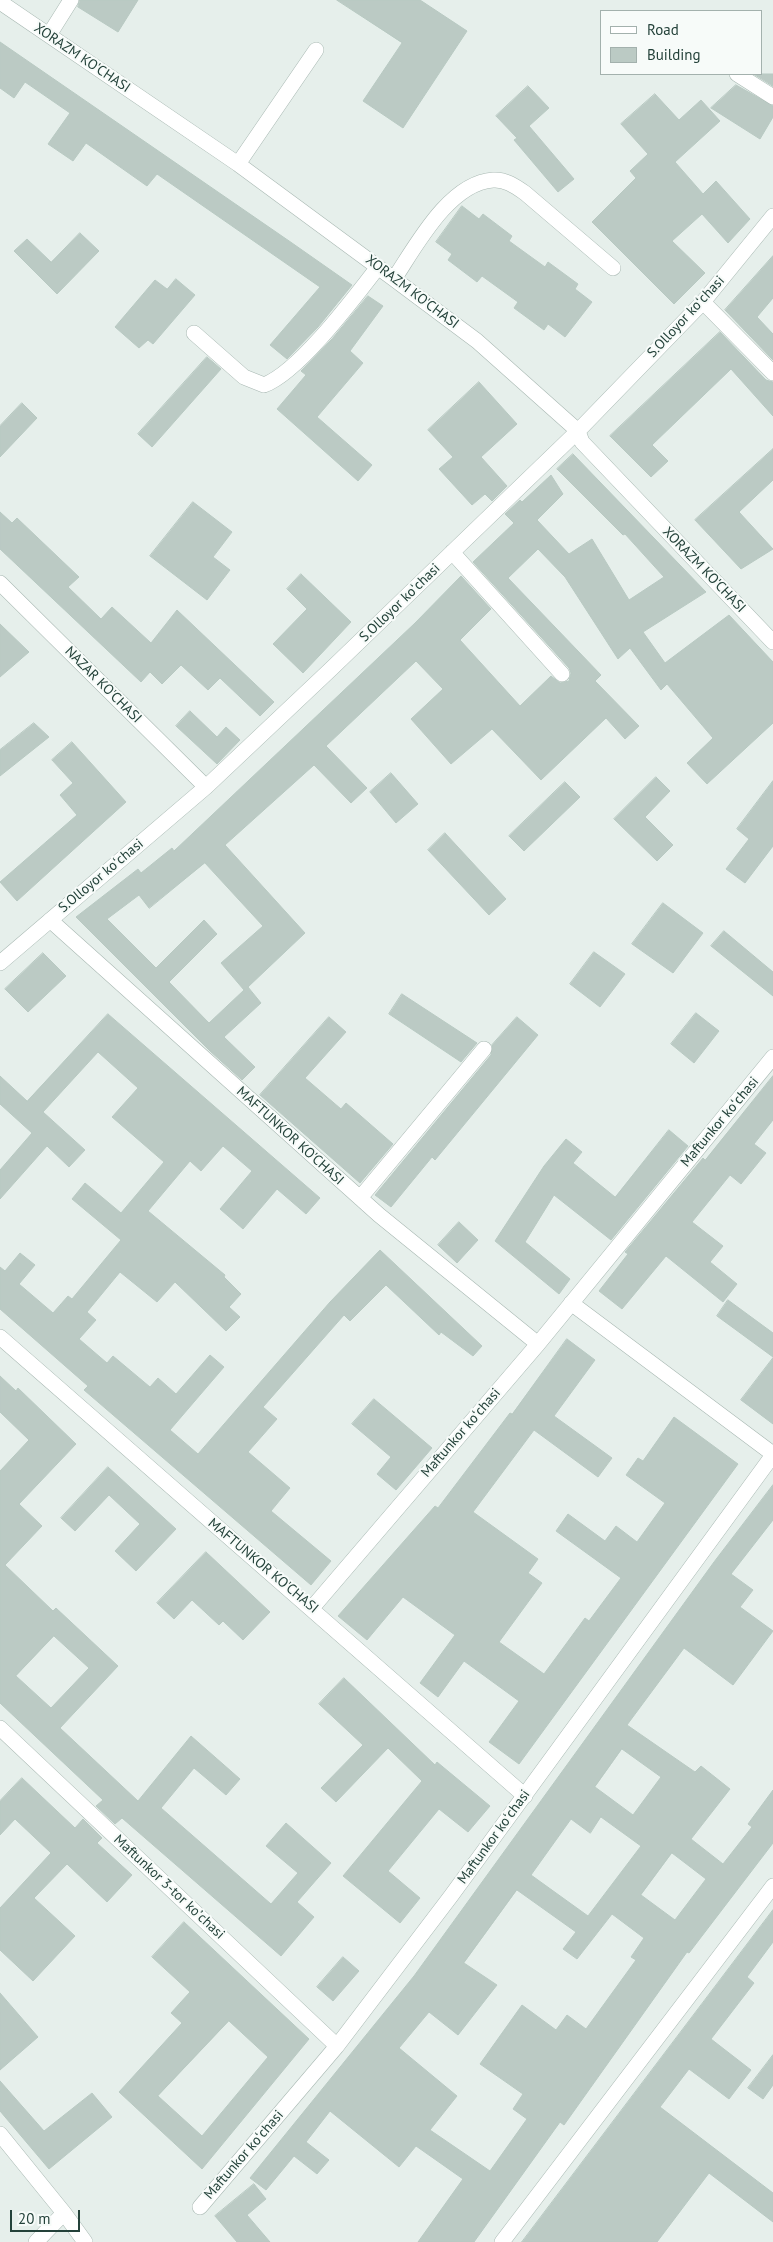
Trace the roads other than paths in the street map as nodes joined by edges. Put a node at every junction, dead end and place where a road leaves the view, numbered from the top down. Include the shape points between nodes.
1 (71, 0) edge
2 (0, 2) edge
3 (49, 35) junction
4 (316, 50) dead end
5 (739, 75) edge
6 (773, 97) edge
7 (238, 164) junction
8 (773, 216) edge
9 (378, 267) junction
10 (613, 268) dead end
11 (394, 279) junction
12 (703, 302) junction
13 (194, 333) dead end
14 (773, 373) edge
15 (578, 431) junction
16 (452, 552) junction
17 (0, 584) edge
18 (773, 642) edge
19 (562, 674) dead end
20 (206, 787) junction
21 (50, 920) junction
22 (0, 963) edge
23 (484, 1049) dead end
24 (773, 1057) edge
25 (360, 1198) junction
26 (571, 1303) junction
27 (0, 1337) edge
28 (538, 1344) junction
29 (773, 1455) edge
30 (312, 1608) junction
31 (0, 1728) edge
32 (525, 1796) junction
33 (773, 1886) edge
34 (337, 2046) junction
35 (0, 2134) edge
36 (200, 2207) dead end
37 (64, 2213) junction
38 (36, 2242) edge
39 (85, 2242) edge
40 (502, 2242) edge

1 - 3 street
2 - 3 street, XORAZM KO'CHASI
3 - 7 street, XORAZM KO'CHASI
4 - 7 street
5 - 6 street
7 - 9 street, XORAZM KO'CHASI
8 - 12 street, S.Olloyor koʻchasi
9 - 11 street, XORAZM KO'CHASI
9 - 13 street via 306,352 286,372 264,385 244,377
10 - 11 street via 525,193 511,183 493,180 469,187 436,216
11 - 15 street, XORAZM KO'CHASI via 477,341
12 - 14 street
12 - 15 street, S.Olloyor koʻchasi
15 - 16 street, S.Olloyor koʻchasi
15 - 18 street, XORAZM KO'CHASI via 582,442
16 - 19 street
16 - 20 street, S.Olloyor koʻchasi
17 - 20 street, NAZAR KO'CHASI
20 - 21 street, S.Olloyor koʻchasi
21 - 22 street, S.Olloyor koʻchasi
21 - 25 street, MAFTUNKOR KO'CHASI
23 - 25 street
24 - 26 street, Maftunkor koʻchasi
25 - 28 street, MAFTUNKOR KO'CHASI
26 - 28 street, Maftunkor koʻchasi
26 - 29 street, Maftunkor koʻchasi
27 - 30 street, MAFTUNKOR KO'CHASI
28 - 30 street, Maftunkor koʻchasi
29 - 32 street, Maftunkor koʻchasi
30 - 32 street, MAFTUNKOR KO'CHASI
31 - 34 street, Maftunkor 3-tor koʼchasi
32 - 34 street, Maftunkor koʻchasi
33 - 40 street
34 - 36 street, Maftunkor koʻchasi
35 - 37 street
37 - 38 street
37 - 39 street

